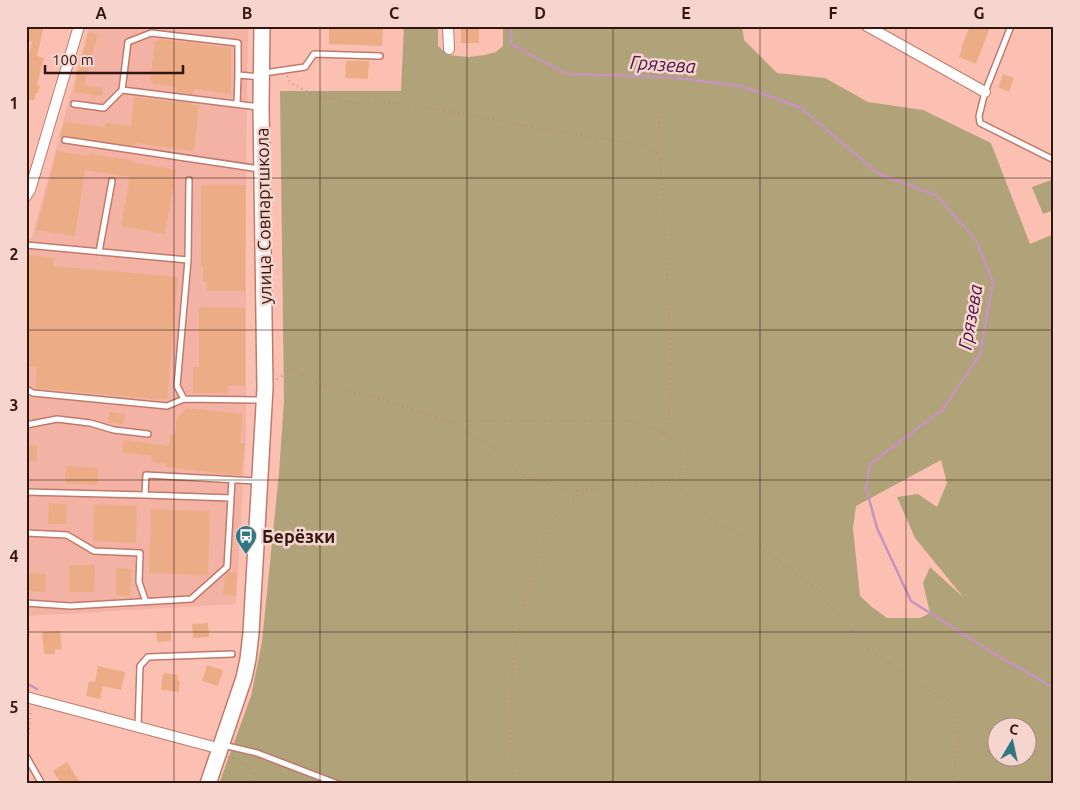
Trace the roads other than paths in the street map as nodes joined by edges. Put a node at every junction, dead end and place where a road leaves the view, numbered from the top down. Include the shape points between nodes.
1 (79, 26) edge
2 (262, 26) edge
3 (448, 26) edge
4 (867, 26) edge
5 (1011, 26) edge
6 (449, 49) dead end
7 (380, 56) dead end
8 (238, 74) junction
9 (261, 75) junction
10 (122, 90) junction
11 (986, 92) junction
12 (74, 104) dead end
13 (237, 104) junction
14 (261, 107) junction
15 (65, 140) dead end
16 (1054, 160) edge
17 (262, 169) junction
18 (188, 180) dead end
19 (112, 182) dead end
20 (26, 196) edge
21 (26, 245) edge
22 (100, 252) junction
23 (188, 260) junction
24 (26, 389) edge
25 (265, 398) junction
26 (184, 399) junction
27 (26, 425) edge
28 (148, 434) dead end
29 (260, 478) junction
30 (232, 480) junction
31 (26, 492) edge
32 (146, 495) junction
33 (231, 498) junction
34 (26, 533) edge
35 (146, 602) junction
36 (26, 603) edge
37 (232, 654) dead end
38 (29, 698) edge
39 (138, 727) junction
40 (221, 750) junction
41 (26, 756) edge
42 (42, 784) edge
43 (208, 784) edge
44 (338, 784) edge

1 - 20 street
2 - 9 street, улица Совпартшкола
3 - 6 street
4 - 11 street
5 - 11 lane
7 - 9 lane via 314,54 305,67
8 - 9 lane
8 - 10 lane via 238,43 151,33 128,42
8 - 13 lane
9 - 14 street, улица Совпартшкола
10 - 12 lane via 104,108
10 - 13 lane
11 - 16 lane via 980,123
13 - 14 lane
14 - 17 street, улица Совпартшкола
15 - 17 lane
17 - 25 street, улица Совпартшкола
18 - 23 lane
19 - 22 lane
21 - 22 lane
22 - 23 lane
23 - 26 lane via 177,386
24 - 26 lane via 33,393 167,406
25 - 26 lane
25 - 29 street, улица Совпартшкола
27 - 28 lane via 57,419
29 - 30 lane
29 - 40 street, улица Совпартшкола via 248,660
30 - 32 lane via 146,475
30 - 33 lane
31 - 32 lane
32 - 33 lane
33 - 35 lane via 227,567 191,599
34 - 35 lane via 66,535 94,551 140,553 139,582
35 - 36 lane via 70,606
37 - 39 lane via 148,657 140,666
38 - 39 street
39 - 40 street
40 - 43 street, улица Совпартшкола
40 - 44 lane via 256,753
41 - 42 lane

